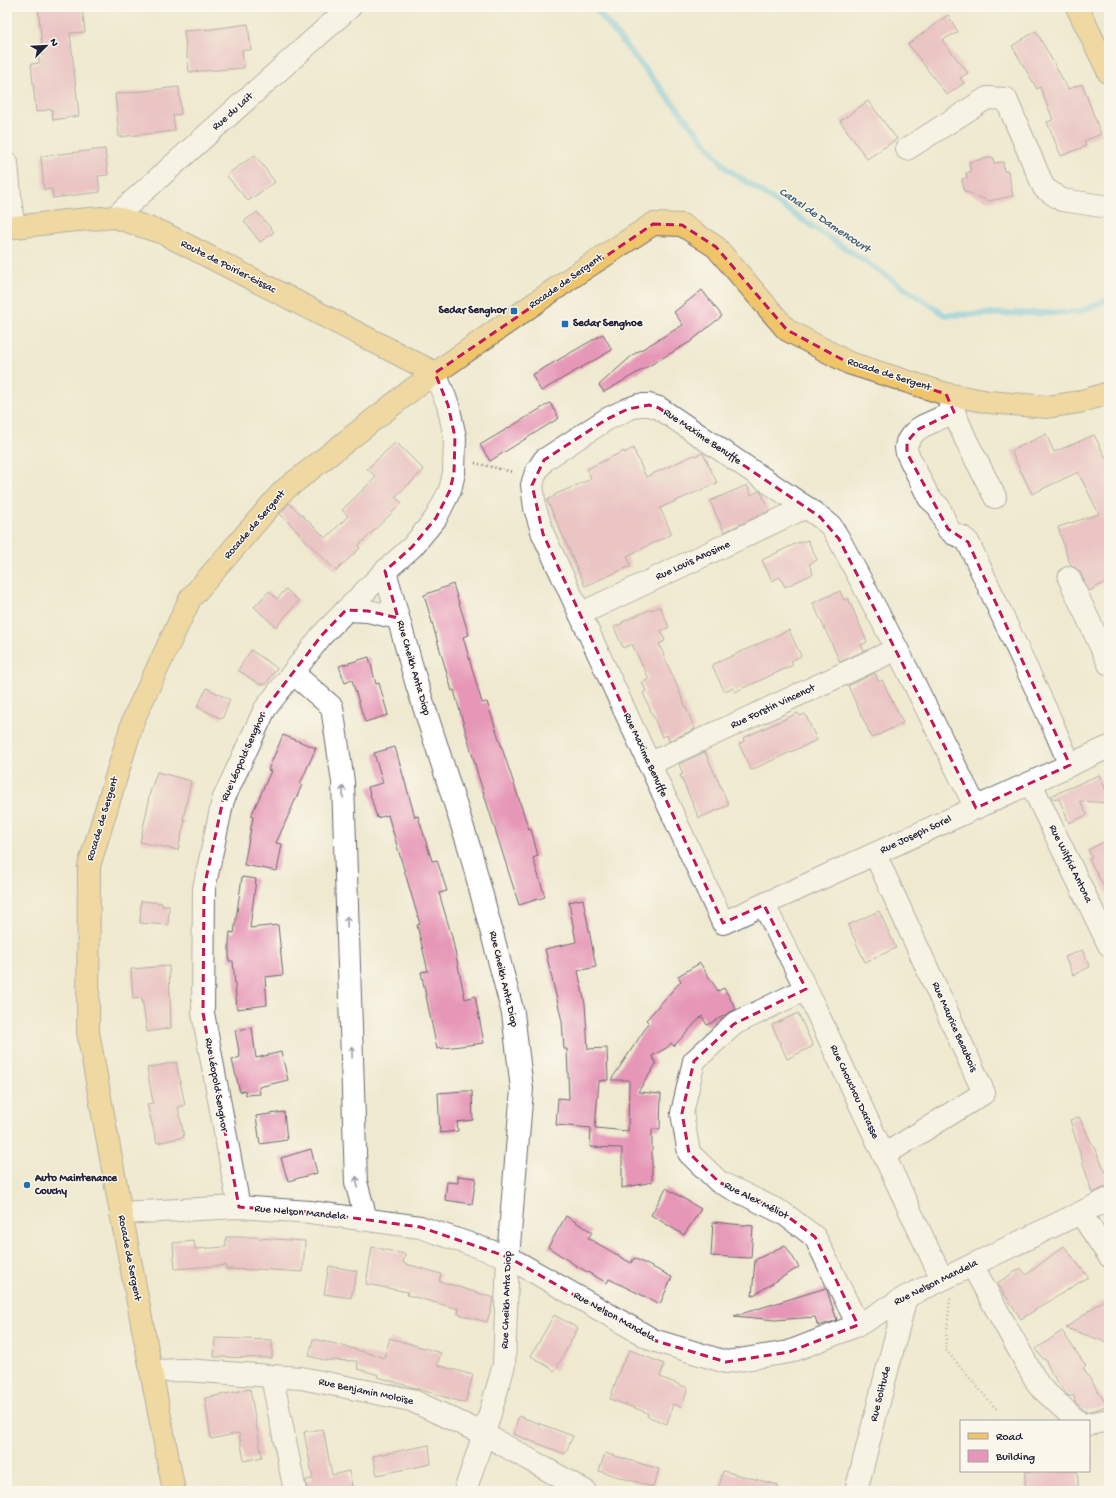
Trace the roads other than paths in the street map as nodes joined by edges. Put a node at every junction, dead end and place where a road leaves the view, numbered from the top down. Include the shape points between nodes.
1 (350, 7) edge
2 (1077, 7) edge
3 (1109, 73) edge
4 (907, 149) dead end
5 (7, 163) edge
6 (1109, 207) edge
7 (115, 217) junction
8 (10, 228) edge
9 (435, 374) junction
10 (1109, 393) edge
11 (950, 403) junction
12 (995, 497) dead end
13 (806, 508) junction
14 (385, 571) junction
15 (1069, 578) dead end
16 (346, 610) junction
17 (580, 614) junction
18 (398, 618) junction
19 (897, 649) junction
20 (1109, 664) edge
21 (293, 673) junction
22 (1109, 747) edge
23 (649, 764) junction
24 (1070, 765) junction
25 (1031, 784) junction
26 (976, 808) junction
27 (875, 854) junction
28 (764, 904) junction
29 (723, 923) joint
30 (1109, 945) edge
31 (806, 989) junction
32 (884, 1155) junction
33 (1109, 1199) edge
34 (239, 1207) junction
35 (121, 1213) junction
36 (1081, 1214) junction
37 (366, 1219) junction
38 (1109, 1256) edge
39 (508, 1257) junction
40 (972, 1265) junction
41 (948, 1277) junction
42 (906, 1297) junction
43 (858, 1325) junction
44 (151, 1371) junction
45 (272, 1377) junction
46 (1076, 1420) edge
47 (1109, 1420) edge
48 (1090, 1424) edge
49 (484, 1434) junction
50 (174, 1491) edge
51 (295, 1491) edge
52 (464, 1491) edge
53 (585, 1491) edge
54 (856, 1491) edge

1 - 7 street, Rue du Lait
2 - 3 main road
4 - 6 street via 987,98 1006,99 1044,188 1062,200
5 - 8 street
7 - 8 main road, Route de Poirier-Gissac
7 - 9 main road, Route de Poirier-Gissac via 164,233
9 - 11 main road, Rocade de Sergent via 629,238 653,224 682,225 716,247 787,330 850,362
9 - 14 street, Rue Léopold Senghor via 448,405 455,437 456,458 450,490 436,518 412,547
9 - 35 main road, Rocade de Sergent via 283,491 190,599 134,718 89,866 88,1032
10 - 11 main road, Rocade de Sergent via 1079,402 1047,407 989,402
11 - 12 street
11 - 24 street via 917,430 907,442 907,453 929,498 938,507 950,532 968,542
13 - 17 street, Rue Louis Anosime
13 - 17 street, Rue Maxime Benuffe via 659,408 640,405 628,409 607,419 544,460 536,472 532,485 535,508 543,534
13 - 19 street, Rue Maxime Benuffe via 831,526
14 - 16 street, Rue Léopold Senghor
14 - 18 street, Rue Cheikh Anta Diop
15 - 20 street
16 - 18 street via 368,611
16 - 21 street, Rue Léopold Senghor via 322,634
17 - 23 street, Rue Maxime Benuffe
18 - 39 street, Rue Cheikh Anta Diop via 470,850 513,1013 522,1089
19 - 23 street, Rue Forstin Vincenot
19 - 26 street, Rue Maxime Benuffe
21 - 34 street, Rue Léopold Senghor via 265,709 224,800 204,888 203,1013
37 -> 21 street via 356,1182 343,782 332,707
22 - 24 street, Rue Joseph Sorel
23 - 29 street, Rue Maxime Benuffe
24 - 25 street, Rue Joseph Sorel
25 - 26 street, Rue Joseph Sorel
25 - 30 street, Rue Wilfrid Antona
26 - 27 street, Rue Joseph Sorel
27 - 28 street, Rue Joseph Sorel
27 - 32 street, Rue Maurice Beaubois via 984,1093
28 - 29 street, Rue Joseph Sorel
28 - 31 street, Rue Chouchou Darasse
31 - 32 street, Rue Chouchou Darasse
31 - 43 street, Rue Alex Méliot via 734,1024 694,1061 682,1113 689,1153 719,1182 783,1213 815,1237
32 - 41 street, Rue Chouchou Darasse
33 - 36 street, Rue Nelson Mandela
34 - 35 street, Rue Nelson Mandela
34 - 37 street, Rue Nelson Mandela
35 - 44 main road, Rocade de Sergent
36 - 38 street
36 - 40 street, Rue Nelson Mandela
37 - 39 street, Rue Nelson Mandela via 420,1226
39 - 43 street, Rue Nelson Mandela via 653,1340 726,1362 789,1352
39 - 49 street, Rue Cheikh Anta Diop via 504,1366
40 - 41 street, Rue Nelson Mandela
40 - 46 street via 1039,1386
41 - 42 street, Rue Nelson Mandela
42 - 43 street, Rue Nelson Mandela
42 - 54 street, Rue Solitude
44 - 45 street, Rue Benjamin Moloïse via 185,1370
44 - 50 main road, Rocade de Sergent
45 - 49 street, Rue Benjamin Moloïse via 301,1378 411,1400
45 - 51 street
47 - 48 street
49 - 52 street, Rue Cheikh Anta Diop
49 - 53 street, Rue Benjamin Moloïse

